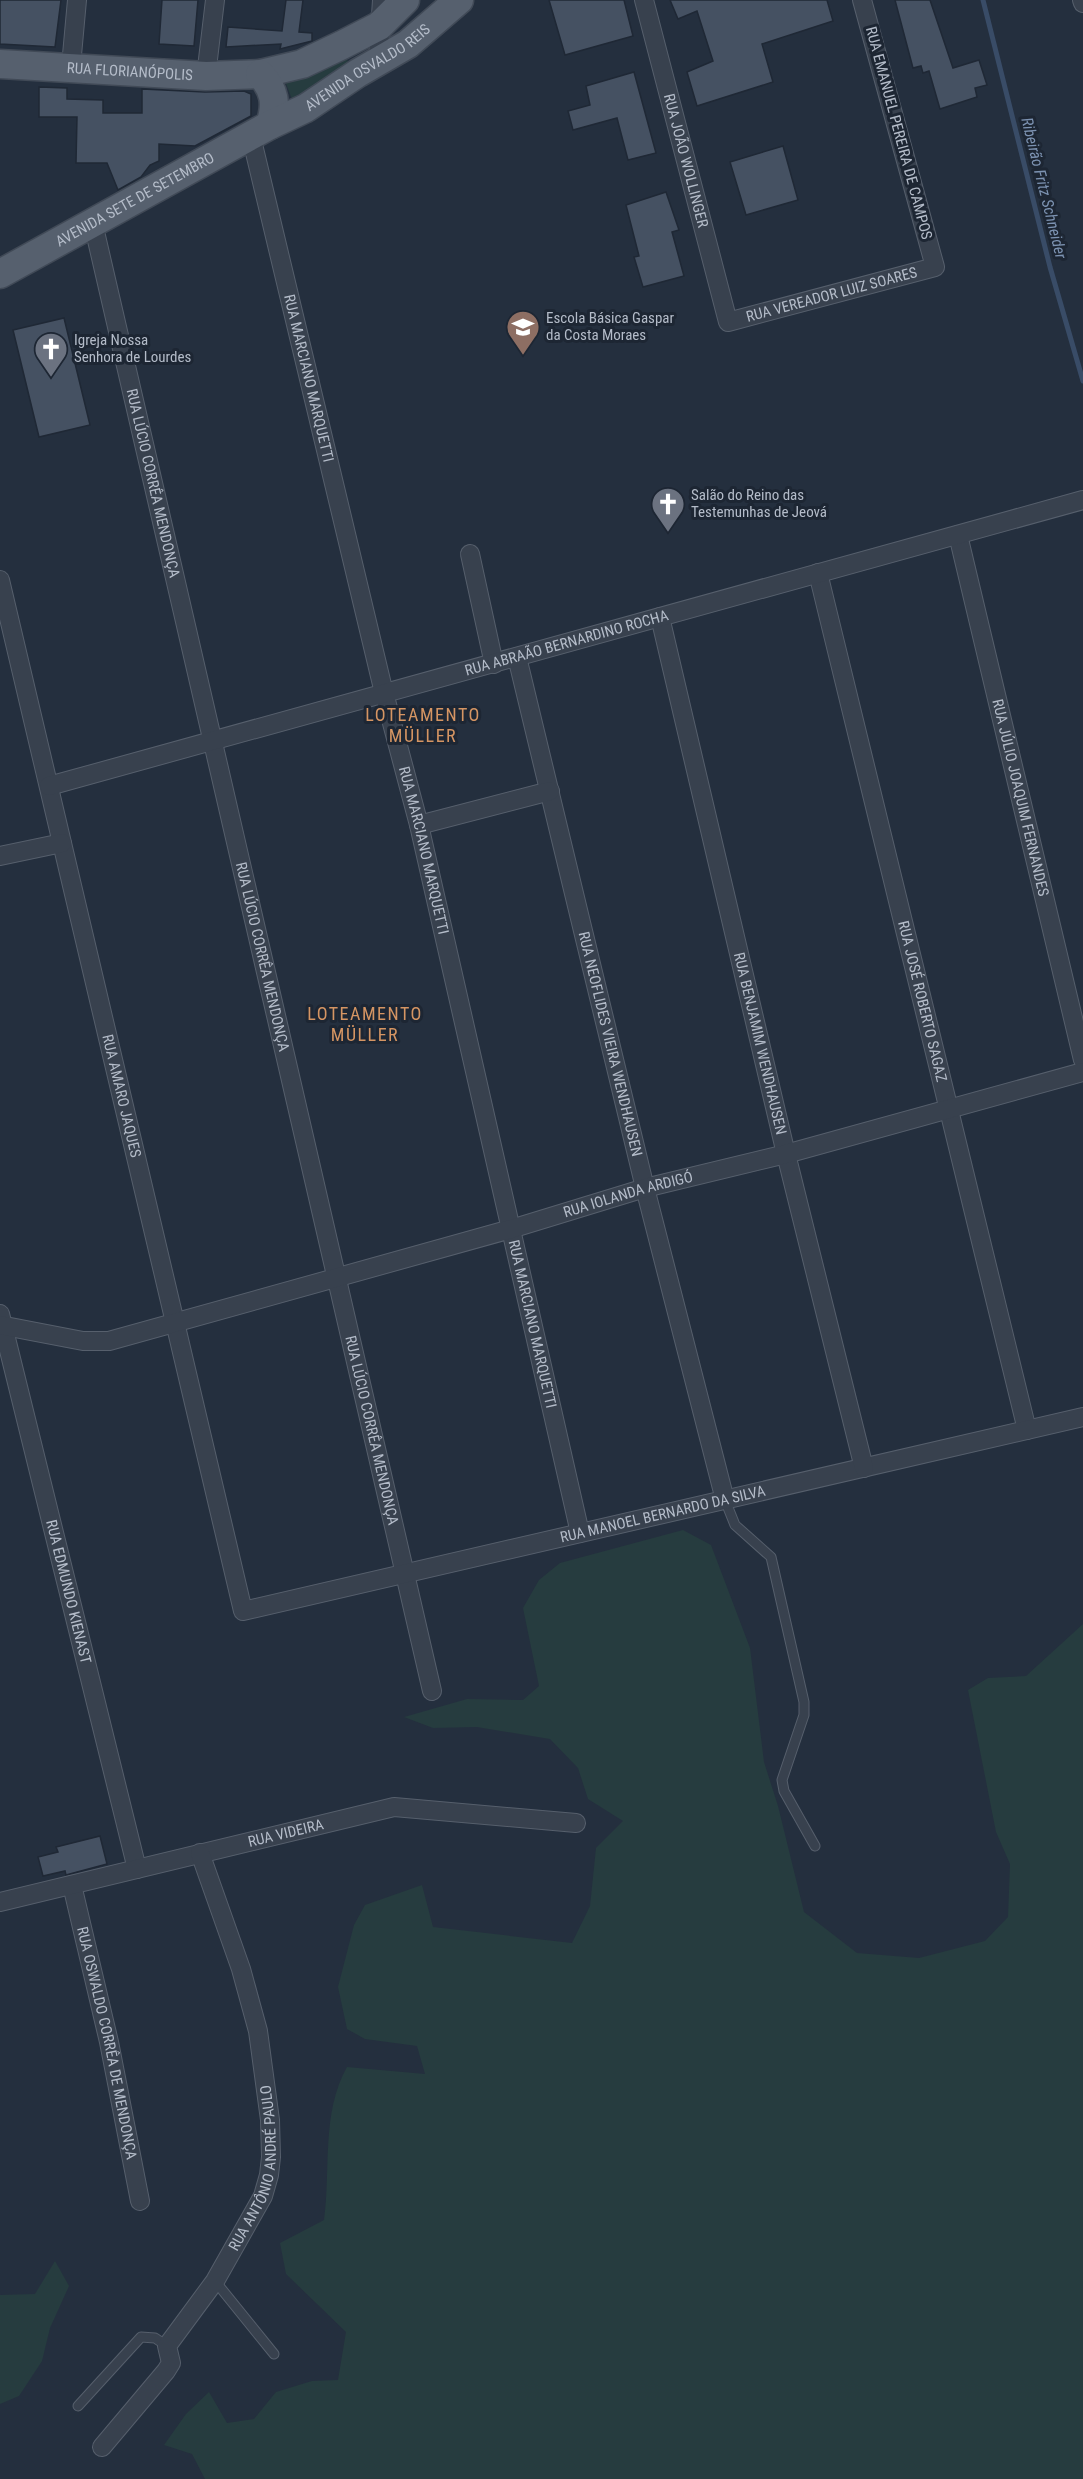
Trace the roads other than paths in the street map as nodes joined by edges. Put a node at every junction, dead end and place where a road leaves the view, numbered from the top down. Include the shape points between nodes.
1 (77, 0) edge
2 (215, 0) edge
3 (405, 0) edge
4 (459, 0) edge
5 (645, 0) edge
6 (862, 0) edge
7 (380, 13) edge
8 (378, 61) junction
9 (0, 64) edge
10 (71, 66) junction
11 (260, 74) junction
12 (206, 75) junction
13 (261, 131) junction
14 (93, 223) junction
15 (935, 267) joint
16 (0, 274) edge
17 (728, 321) joint
18 (1083, 500) edge
19 (958, 535) junction
20 (470, 554) dead end
21 (818, 573) junction
22 (0, 580) edge
23 (660, 617) junction
24 (517, 657) junction
25 (494, 664) junction
26 (384, 693) junction
27 (212, 739) junction
28 (49, 786) junction
29 (550, 791) junction
30 (419, 825) junction
31 (62, 843) junction
32 (0, 856) edge
33 (1083, 1060) edge
34 (1083, 1072) edge
35 (948, 1110) junction
36 (786, 1154) junction
37 (645, 1188) junction
38 (511, 1229) junction
39 (336, 1277) junction
40 (1, 1321) edge
41 (175, 1322) junction
42 (1083, 1418) edge
43 (1027, 1430) junction
44 (864, 1468) junction
45 (725, 1500) junction
46 (580, 1533) junction
47 (405, 1573) junction
48 (243, 1611) joint
49 (432, 1691) dead end
50 (576, 1823) dead end
51 (814, 1846) dead end
52 (200, 1853) junction
53 (137, 1869) junction
54 (72, 1884) junction
55 (0, 1902) edge
56 (140, 2201) dead end
57 (215, 2281) junction
58 (167, 2346) junction
59 (274, 2354) dead end
60 (78, 2406) dead end
61 (102, 2447) dead end

1 - 10 street
2 - 12 street
3 - 7 main road, AVENIDA OSVALDO REIS
4 - 8 main road, AVENIDA OSVALDO REIS via 408,44
5 - 17 street, RUA JOÃO WOLLINGER
6 - 15 street, RUA EMANUEL PEREIRA DE CAMPOS
7 - 8 street
7 - 11 main road, AVENIDA OSVALDO REIS via 302,64
8 - 13 main road, AVENIDA OSVALDO REIS via 306,108
9 - 10 main road, RUA FLORIANÓPOLIS
10 - 12 main road, RUA FLORIANÓPOLIS
11 - 12 main road, RUA FLORIANÓPOLIS
11 - 13 main road via 270,85 275,110
13 - 14 main road, AVENIDA SETE DE SETEMBRO
13 - 26 street, RUA MARCIANO MARQUETTI
14 - 16 main road, AVENIDA SETE DE SETEMBRO
14 - 27 street, RUA LÚCIO CORRÊA MENDONÇA
15 - 17 street, RUA VEREADOR LUIZ SOARES
18 - 19 street, RUA ABRAÃO BERNARDINO ROCHA
19 - 21 street, RUA ABRAÃO BERNARDINO ROCHA
19 - 33 street, RUA JÚLIO JOAQUIM FERNANDES
20 - 25 street
21 - 23 street, RUA ABRAÃO BERNARDINO ROCHA
21 - 35 street, RUA JOSÉ ROBERTO SAGAZ
22 - 28 street, RUA AMARO JAQUES
23 - 24 street, RUA ABRAÃO BERNARDINO ROCHA
23 - 36 street, RUA BENJAMIM WENDHAUSEN
24 - 25 street, RUA ABRAÃO BERNARDINO ROCHA
24 - 29 street, RUA NEOFLIDES VIEIRA WENDHAUSEN
25 - 26 street, RUA ABRAÃO BERNARDINO ROCHA
26 - 27 street, RUA ABRAÃO BERNARDINO ROCHA
26 - 30 street, RUA MARCIANO MARQUETTI
27 - 28 street, RUA ABRAÃO BERNARDINO ROCHA
27 - 39 street, RUA LÚCIO CORRÊA MENDONÇA
28 - 31 street, RUA AMARO JAQUES
29 - 30 street
29 - 37 street, RUA NEOFLIDES VIEIRA WENDHAUSEN
30 - 38 street, RUA MARCIANO MARQUETTI
31 - 32 street
31 - 41 street, RUA AMARO JAQUES
34 - 35 street, RUA IOLANDA ARDIGÓ
35 - 36 street, RUA IOLANDA ARDIGÓ
35 - 43 street, RUA JOSÉ ROBERTO SAGAZ
36 - 37 street, RUA IOLANDA ARDIGÓ
36 - 44 street, RUA BENJAMIM WENDHAUSEN
37 - 38 street, RUA IOLANDA ARDIGÓ
37 - 45 street, RUA NEOFLIDES VIEIRA WENDHAUSEN
38 - 39 street, RUA IOLANDA ARDIGÓ
38 - 46 street, RUA MARCIANO MARQUETTI
39 - 41 street, RUA IOLANDA ARDIGÓ
39 - 47 street, RUA LÚCIO CORRÊA MENDONÇA
40 - 41 street, RUA IOLANDA ARDIGÓ via 97,1342
40 - 53 street, RUA EDMUNDO KIENAST
41 - 48 street, RUA AMARO JAQUES
42 - 43 street, RUA MANOEL BERNARDO DA SILVA
43 - 44 street, RUA MANOEL BERNARDO DA SILVA
44 - 45 street, RUA MANOEL BERNARDO DA SILVA
45 - 46 street, RUA MANOEL BERNARDO DA SILVA
45 - 51 lane via 735,1525 771,1557 804,1708 782,1780
46 - 47 street, RUA MANOEL BERNARDO DA SILVA
47 - 48 street, RUA MANOEL BERNARDO DA SILVA
47 - 49 street, RUA LÚCIO CORRÊA MENDONÇA
50 - 52 street, RUA VIDEIRA via 394,1807
52 - 53 street, RUA VIDEIRA
52 - 57 street, RUA ANTÔNIO ANDRÉ PAULO via 241,1969 258,2031 270,2120 269,2175 263,2196
53 - 54 street, RUA VIDEIRA
54 - 55 street, RUA VIDEIRA
54 - 56 street, RUA OSWALDO CORRÊA DE MENDONÇA via 109,2042
57 - 58 street, RUA ANTÔNIO ANDRÉ PAULO
57 - 59 lane
58 - 60 lane via 155,2338 141,2337
58 - 61 street via 171,2363 166,2371

